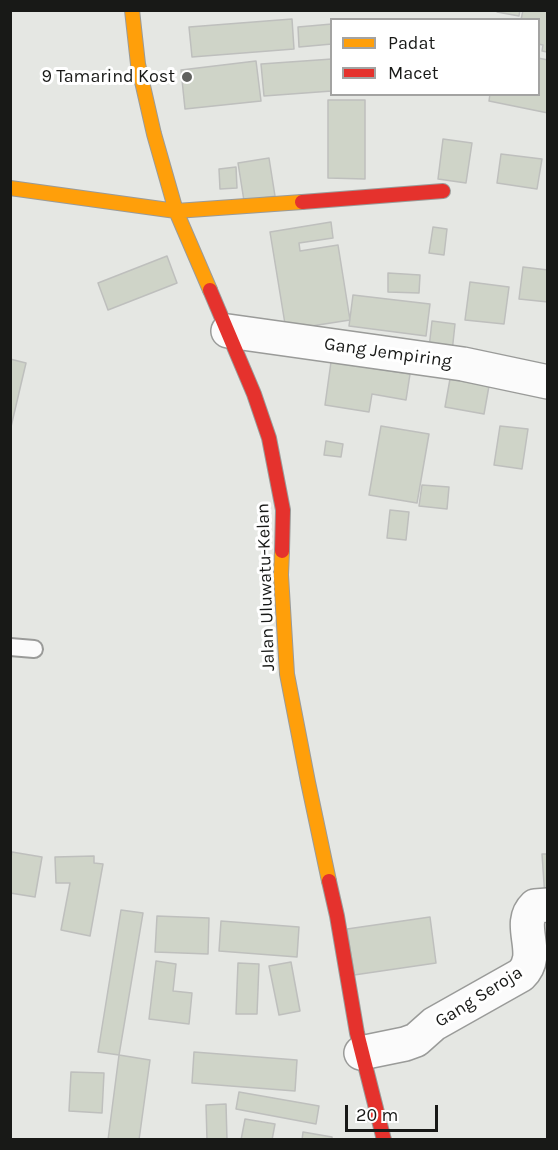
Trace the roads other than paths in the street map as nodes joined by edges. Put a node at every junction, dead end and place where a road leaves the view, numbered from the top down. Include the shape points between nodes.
1 (132, 10) edge
2 (10, 188) edge
3 (443, 191) dead end
4 (176, 211) junction
5 (228, 331) junction
6 (548, 381) edge
7 (10, 647) edge
8 (34, 649) dead end
9 (548, 905) edge
10 (361, 1053) junction
11 (384, 1140) edge

1 - 4 street, Jalan Uluwatu-Kelan via 138,64
2 - 4 street
3 - 4 street
4 - 5 street, Jalan Uluwatu-Kelan
5 - 6 street, Gang Jempiring via 462,364
5 - 10 street, Jalan Uluwatu-Kelan via 254,394 276,472 283,510 281,575 287,674
7 - 8 lane
9 - 10 street, Gang Seroja via 535,906 527,920 530,959 521,975 434,1024 416,1040
10 - 11 street, Jalan Uluwatu-Kelan

